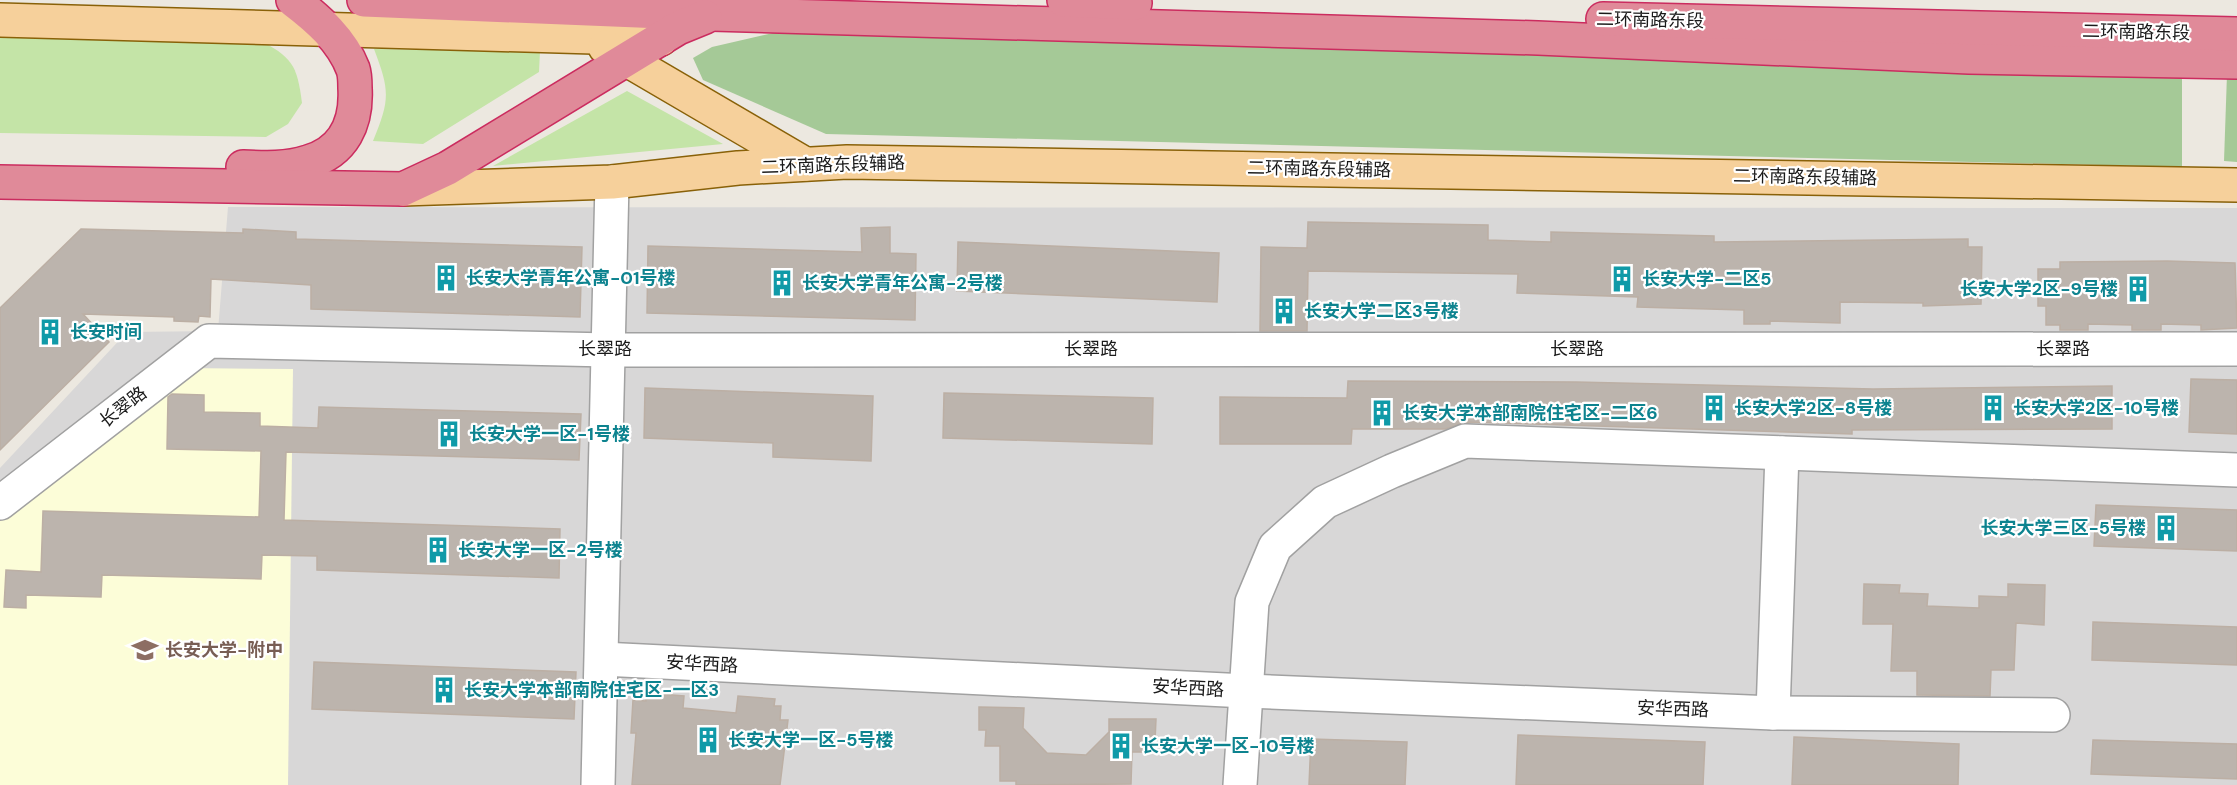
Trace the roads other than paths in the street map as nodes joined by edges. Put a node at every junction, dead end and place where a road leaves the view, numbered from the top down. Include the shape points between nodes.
1 (293, 0) edge
2 (364, 0) edge
3 (963, 0) edge
4 (1064, 0) edge
5 (712, 14) junction
6 (873, 18) junction
7 (0, 20) edge
8 (327, 29) junction
9 (2237, 34) edge
10 (589, 38) junction
11 (661, 39) junction
12 (627, 60) junction
13 (2237, 62) edge
14 (0, 163) edge
15 (805, 164) junction
16 (0, 182) edge
17 (612, 182) junction
18 (2237, 184) edge
19 (403, 189) junction
20 (2237, 349) edge
21 (609, 350) junction
22 (1782, 453) junction
23 (2237, 470) edge
24 (0, 502) edge
25 (602, 659) junction
26 (1246, 691) junction
27 (1773, 713) junction
28 (2053, 715) dead end
29 (598, 785) edge
30 (1240, 785) edge

1 - 8 highway
2 - 5 highway
3 - 6 highway
4 - 9 highway, 二环南路东段 via 1358,13
5 - 6 highway
5 - 11 highway
6 - 13 highway via 1538,38 1970,57
7 - 8 main road
8 - 10 main road
8 - 14 highway via 354,71 355,117 347,135 329,152 308,162 275,168
10 - 11 main road
10 - 12 main road
11 - 12 highway
12 - 15 main road
12 - 19 highway via 448,168
15 - 17 main road, 二环南路东段辅路
15 - 18 main road, 二环南路东段辅路
16 - 19 highway
17 - 19 main road, 二环南路东段辅路
17 - 21 lane
20 - 21 lane, 长翠路
21 - 24 lane, 长翠路 via 208,340
21 - 25 lane
22 - 23 lane
22 - 26 lane via 1465,441 1392,471 1326,502 1275,547 1252,602
22 - 27 lane
25 - 26 lane, 安华西路
25 - 29 lane
26 - 27 lane, 安华西路
26 - 30 lane
27 - 28 lane, 安华西路

